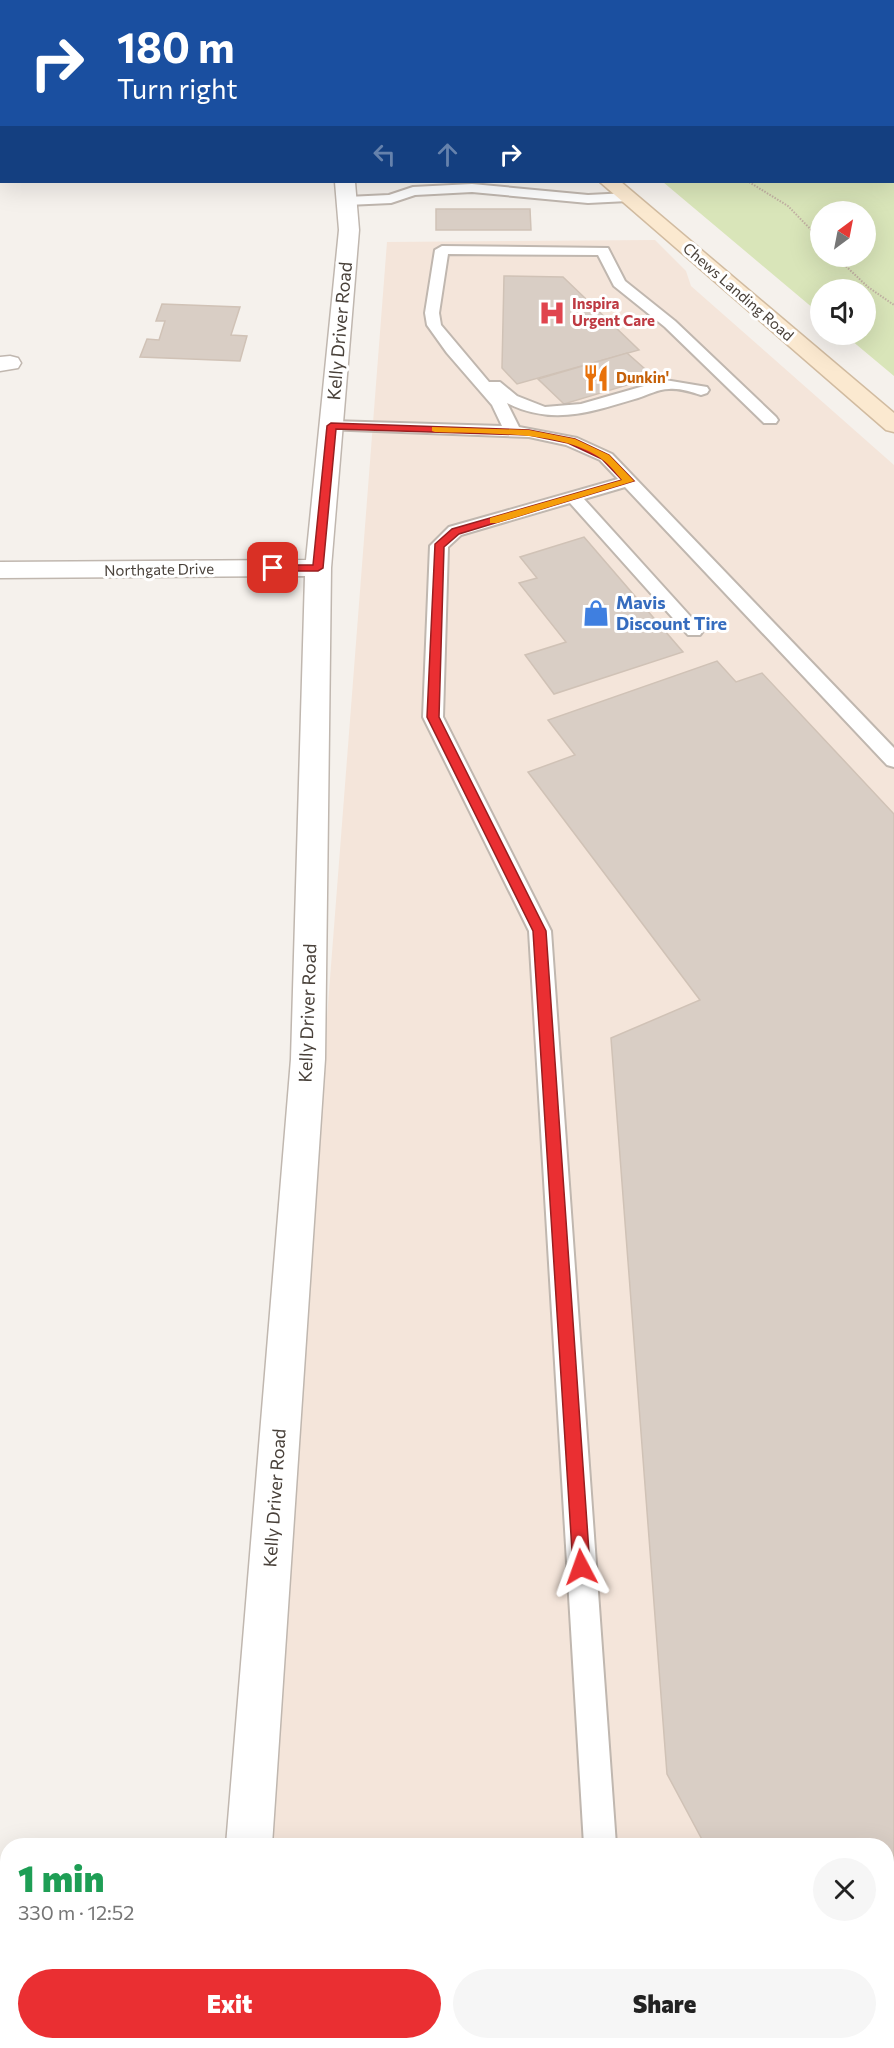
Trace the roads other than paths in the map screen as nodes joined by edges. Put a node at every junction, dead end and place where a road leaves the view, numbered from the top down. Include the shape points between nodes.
1 (554, 183) edge
2 (611, 183) edge
3 (346, 191) edge
4 (570, 196) junction
5 (628, 197) junction
6 (434, 325) junction
7 (730, 382) junction
8 (701, 390) junction
9 (770, 420) dead end
10 (894, 425) edge
11 (331, 426) junction
12 (513, 432) junction
13 (537, 434) junction
14 (629, 481) junction
15 (573, 497) junction
16 (318, 568) junction
17 (0, 570) edge
18 (694, 631) dead end
19 (894, 760) edge
20 (250, 1838) edge
21 (600, 1838) edge

1 - 4 lane
2 - 5 main road, Chews Landing Road
3 - 4 lane via 391,199 413,191 472,188
3 - 11 street, Kelly Driver Road via 349,230
4 - 5 lane
5 - 10 main road, Chews Landing Road
6 - 7 lane via 432,314 442,250 603,252 619,283 670,324
6 - 8 lane via 504,395 524,408 550,413 592,406 669,384
6 - 12 lane via 452,351 500,403
7 - 8 lane
7 - 9 lane
8 - 13 lane
11 - 12 lane
11 - 16 street, Kelly Driver Road
12 - 13 lane
13 - 14 lane via 571,441 606,457
14 - 15 lane
14 - 19 lane
15 - 18 lane
15 - 21 lane via 455,531 439,546 433,717 540,931
16 - 17 street, Northgate Drive
16 - 20 street, Kelly Driver Road via 308,1059

